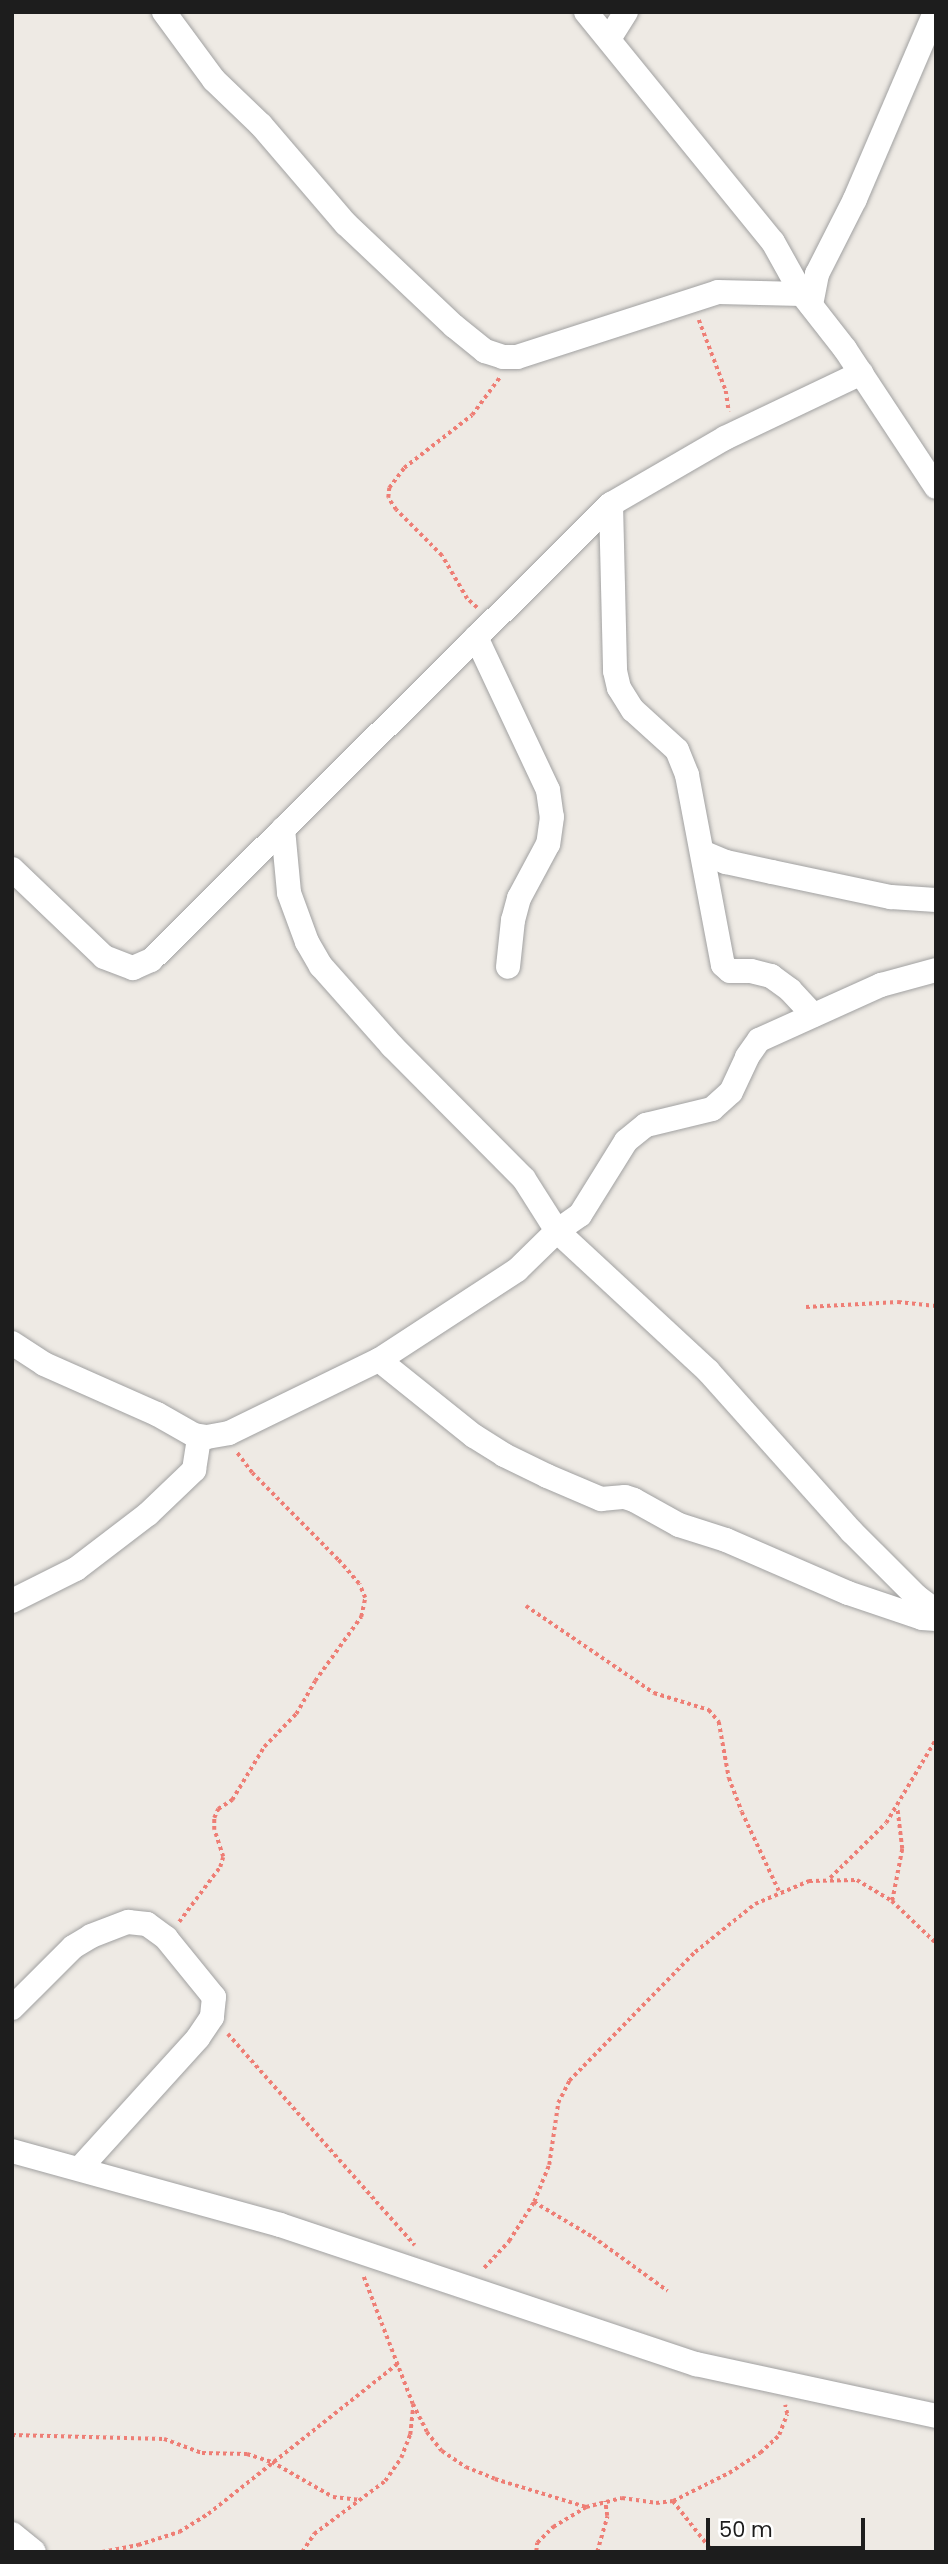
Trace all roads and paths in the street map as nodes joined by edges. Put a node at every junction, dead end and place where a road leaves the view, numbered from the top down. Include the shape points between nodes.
1 (164, 12) edge
2 (586, 12) edge
3 (626, 12) edge
4 (935, 12) edge
5 (609, 39) junction
6 (691, 299) junction
7 (806, 299) junction
8 (517, 357) junction
9 (861, 373) junction
10 (725, 438) junction
11 (936, 487) edge
12 (611, 504) junction
13 (496, 615) junction
14 (476, 637) junction
15 (283, 829) junction
16 (702, 852) junction
17 (12, 869) edge
18 (936, 900) edge
19 (508, 967) dead end
20 (936, 970) edge
21 (813, 1015) junction
22 (556, 1231) junction
23 (936, 1306) edge
24 (806, 1307) dead end
25 (12, 1343) edge
26 (379, 1360) junction
27 (211, 1436) junction
28 (12, 1601) edge
29 (526, 1606) dead end
30 (936, 1611) edge
31 (936, 1619) edge
32 (936, 1739) edge
33 (897, 1805) junction
34 (829, 1880) junction
35 (779, 1891) junction
36 (892, 1901) junction
37 (166, 1938) junction
38 (936, 1943) edge
39 (12, 2008) edge
40 (212, 2017) junction
41 (12, 2151) edge
42 (80, 2168) junction
43 (534, 2202) junction
44 (352, 2249) junction
45 (421, 2252) dead end
46 (466, 2287) junction
47 (668, 2291) dead end
48 (397, 2363) junction
49 (781, 2384) junction
50 (413, 2404) junction
51 (936, 2416) edge
52 (12, 2435) edge
53 (272, 2462) junction
54 (361, 2500) junction
55 (606, 2501) junction
56 (674, 2501) junction
57 (586, 2507) junction
58 (12, 2534) edge
59 (34, 2552) edge
60 (102, 2552) edge
61 (302, 2552) edge
62 (536, 2552) edge
63 (597, 2552) edge
64 (713, 2552) edge

1 - 8 street via 214,80 261,125 346,224 485,351
2 - 5 street
3 - 5 street
4 - 7 street via 855,199
5 - 7 street via 678,129 755,217
6 - 7 street via 718,292
6 - 8 street
6 - 10 path via 726,391 729,419
7 - 9 street
8 - 13 path via 472,415 404,468 389,488 388,498 442,556 467,599 481,611
9 - 10 street
9 - 11 street
10 - 12 street
12 - 13 street
12 - 16 street via 619,688 633,710 677,750 687,775
13 - 14 street
14 - 15 street
14 - 19 street via 548,790 552,817 548,844 519,898
15 - 17 street via 151,960 133,968 104,957
15 - 22 street via 289,894 321,966 391,1046 524,1179
16 - 18 street via 726,862 891,897
16 - 21 street via 723,965 730,971 771,976
20 - 21 street via 906,976
21 - 22 street via 759,1040 731,1091 712,1109 646,1125 626,1141 580,1215
22 - 26 street via 517,1270
22 - 30 street via 708,1371 851,1531
23 - 24 path
25 - 27 street via 44,1364
26 - 27 street
26 - 31 street via 474,1436 547,1476 601,1499 634,1500 679,1525 726,1540 848,1593
27 - 28 street via 194,1470 148,1514 76,1569
27 - 37 path via 359,1584 365,1598 361,1617 296,1714 264,1747 232,1800 218,1809 214,1830 223,1857 220,1867
29 - 35 path via 654,1693 709,1710 719,1722 729,1778 742,1812
32 - 33 path
33 - 34 path via 874,1837
33 - 36 path via 902,1849
34 - 35 path
34 - 36 path via 857,1880
35 - 43 path via 755,1904 695,1952 569,2081 558,2103 549,2165
36 - 38 path
37 - 39 street via 137,1922 91,1936 73,1947
37 - 40 street via 214,1997
40 - 42 street
40 - 45 path
41 - 42 street
42 - 44 street
43 - 46 path via 509,2241
43 - 47 path
44 - 46 street
44 - 48 path
46 - 49 street via 696,2364
48 - 50 path
48 - 53 path
49 - 51 street
49 - 56 path via 787,2414 779,2435 760,2454
50 - 54 path via 410,2435 401,2458 384,2481
50 - 57 path via 442,2451 466,2467
52 - 53 path via 164,2439 202,2453 247,2454
53 - 54 path via 333,2497
53 - 60 path via 179,2532
54 - 61 path via 314,2534
55 - 56 path
55 - 57 path
55 - 63 path via 607,2516
56 - 64 path
57 - 62 path via 553,2526 537,2543
58 - 59 street

